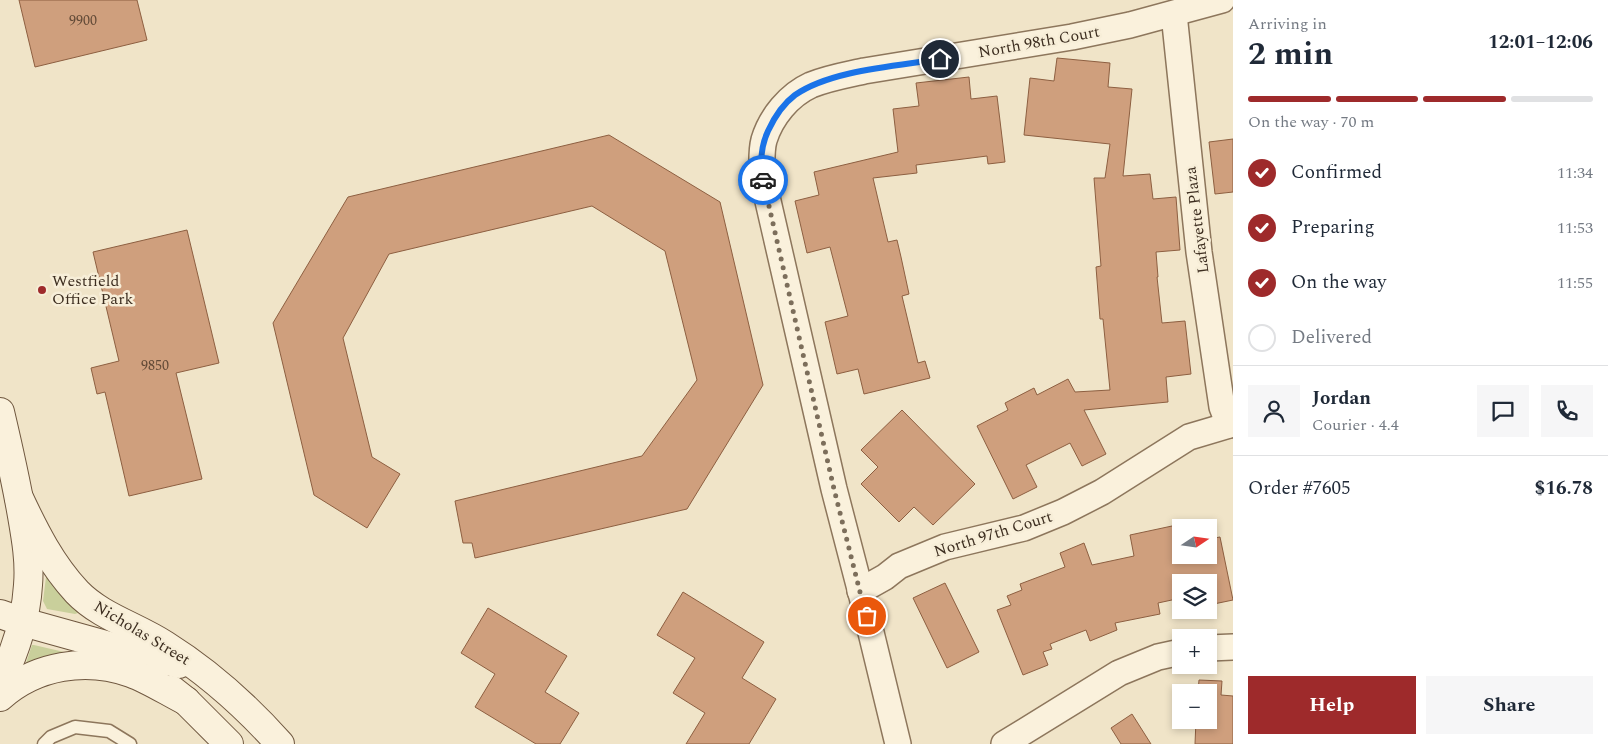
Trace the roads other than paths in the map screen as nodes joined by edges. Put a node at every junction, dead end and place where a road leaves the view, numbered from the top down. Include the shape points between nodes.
1 (1222, 0) edge
2 (1174, 14) junction
3 (0, 412) edge
4 (1231, 425) edge
5 (19, 498) junction
6 (860, 592) junction
7 (12, 618) edge
8 (1233, 647) edge
9 (1217, 648) edge
10 (120, 649) junction
11 (1172, 654) edge
12 (199, 669) junction
13 (0, 683) edge
14 (0, 697) edge
15 (186, 701) junction
16 (44, 744) edge
17 (130, 744) edge
18 (229, 744) edge
19 (280, 744) edge
20 (898, 744) edge
21 (1004, 744) edge

1 - 2 street, North 98th Court
2 - 4 street, Lafayette Plaza via 1199,252 1222,407
2 - 6 street, North 98th Court via 1072,37 831,78 793,96 777,114 765,139 762,175
3 - 5 street, Nicholas Street
4 - 6 street, North 97th Court via 1189,437 1064,512 1024,528 927,555 899,566
5 - 7 street, Nicholas Street via 27,544 28,591
5 - 12 street, Nicholas Street via 54,564 78,593 101,611 164,644
6 - 20 street, North 98th Court
7 - 10 street, Nicholas Street
7 - 13 street via 16,648
8 - 9 street
10 - 12 street, Nicholas Street
10 - 15 street, Nicholas Street
11 - 21 street via 1119,673
12 - 19 street, Nicholas Street via 244,706
14 - 15 street, Nicholas Street via 12,686 47,670 91,664 133,674
15 - 18 street, Nicholas Street
16 - 17 lane via 51,737 75,726 109,731

